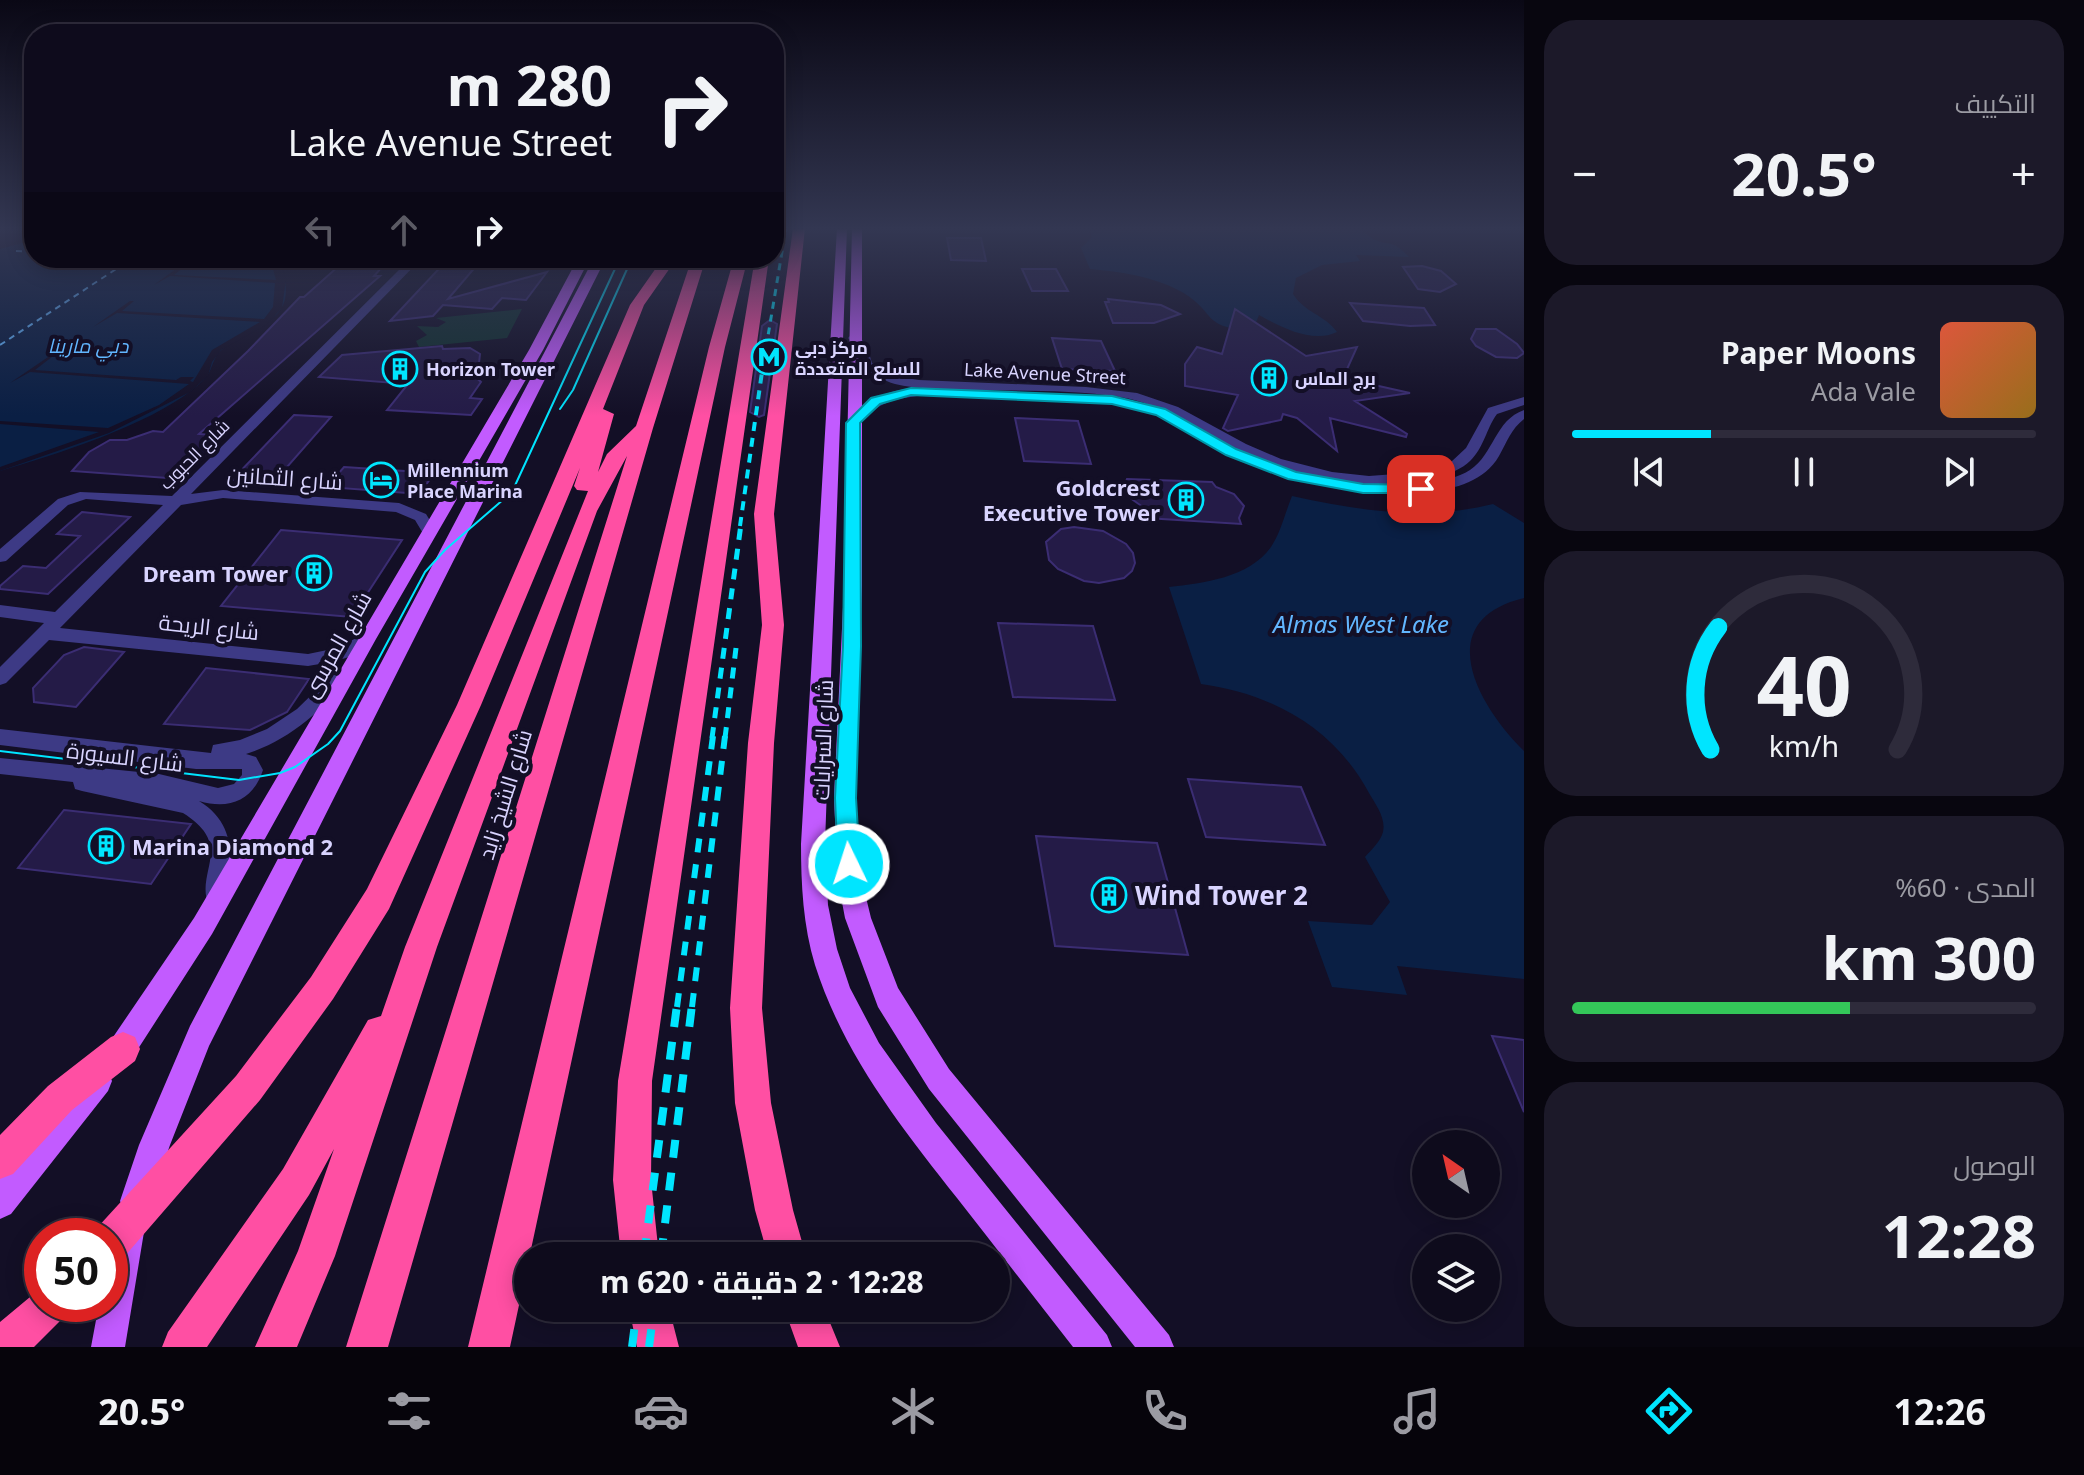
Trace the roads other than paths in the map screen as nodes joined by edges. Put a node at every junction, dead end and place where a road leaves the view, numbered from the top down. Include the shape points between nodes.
1 (384, 291) edge
2 (569, 291) edge
3 (571, 291) edge
4 (647, 291) edge
5 (688, 291) edge
6 (732, 291) edge
7 (757, 291) edge
8 (791, 291) edge
9 (846, 291) edge
10 (849, 291) edge
11 (847, 310) junction
12 (854, 338) junction
13 (607, 381) junction
14 (871, 386) dead end
15 (896, 387) junction
16 (1524, 401) edge
17 (1524, 414) edge
18 (853, 423) junction
19 (644, 428) junction
20 (175, 501) junction
21 (429, 532) junction
22 (0, 557) edge
23 (552, 601) junction
24 (0, 611) edge
25 (59, 619) junction
26 (44, 633) junction
27 (366, 639) junction
28 (351, 666) junction
29 (0, 678) edge
30 (0, 737) edge
31 (817, 742) junction
32 (848, 745) junction
33 (123, 751) junction
34 (0, 766) edge
35 (33, 771) junction
36 (217, 899) junction
37 (421, 947) junction
38 (123, 1049) junction
39 (40, 1117) junction
40 (0, 1134) edge
41 (0, 1161) edge
42 (0, 1203) edge
43 (128, 1223) edge
44 (639, 1242) edge
45 (784, 1242) edge
46 (30, 1322) edge
47 (652, 1322) edge
48 (809, 1322) edge
49 (4, 1347) edge
50 (108, 1347) edge
51 (183, 1347) edge
52 (276, 1347) edge
53 (367, 1347) edge
54 (489, 1347) edge
55 (658, 1347) edge
56 (819, 1347) edge
57 (1095, 1347) edge
58 (1157, 1347) edge

1 - 20 street, شارع الحبوب
2 - 21 main road, شارع المرسى
3 - 50 main road, شارع المرسى via 192,1047 153,1146 122,1257
4 - 13 highway
5 - 19 highway, شارع الشيخ زايد
6 - 54 highway
7 - 44 highway via 635,1081 632,1180
8 - 45 highway via 764,514 773,625 746,1008 757,1129
9 - 11 main road, شارع السرايات
10 - 11 main road, شارع السرايات
11 - 12 main road, شارع السرايات
11 - 31 main road, شارع السرايات
12 - 15 street, Lake Avenue Street via 867,365
12 - 18 main road, شارع السرايات
13 - 23 highway via 609,399 599,443 566,534
13 - 43 highway via 400,858 353,942 248,1088
14 - 15 street, Lake Avenue Street
15 - 16 street, Lake Avenue Street via 1132,396 1180,412 1268,458 1360,480 1408,479 1447,469 1471,451 1489,412
15 - 17 street, Lake Avenue Street via 1129,403 1173,417 1271,469 1340,486 1393,490 1466,478 1491,458 1506,428
15 - 18 street via 867,406
18 - 32 main road, شارع السرايات
19 - 23 highway via 607,470
19 - 53 highway, شارع الشيخ زايد
20 - 21 street, شارع الثمانين via 223,494 399,508 421,517
20 - 22 street, شارع الثمانين via 74,497
20 - 25 street, شارع الحبوب
21 - 27 main road, شارع المرسى
23 - 37 highway
24 - 25 street
25 - 26 street, شارع الحبوب
26 - 27 street, شارع الريحة via 308,660 341,654
26 - 29 street, شارع الحبوب
27 - 28 main road, شارع المرسى
28 - 33 street, شارع السيورة via 300,719 261,742 224,751
28 - 36 main road, شارع المرسى
30 - 33 street, شارع السيورة
31 - 32 main road
31 - 57 main road, شارع السرايات via 813,881 828,964 845,1009 900,1099
32 - 58 main road, شارع السرايات via 850,881 888,997 939,1079
33 - 35 street, شارع السيورة via 196,761 241,760 253,770 246,786 217,798 173,784
34 - 35 street, شارع السيورة
35 - 36 street, شارع السيورة via 202,812 220,836
36 - 38 main road, شارع المرسى
37 - 51 highway via 336,1116
37 - 52 highway via 316,1256
38 - 39 highway
38 - 42 main road, شارع المرسى
39 - 40 street
39 - 41 highway
46 - 49 highway
47 - 55 highway
48 - 56 highway

